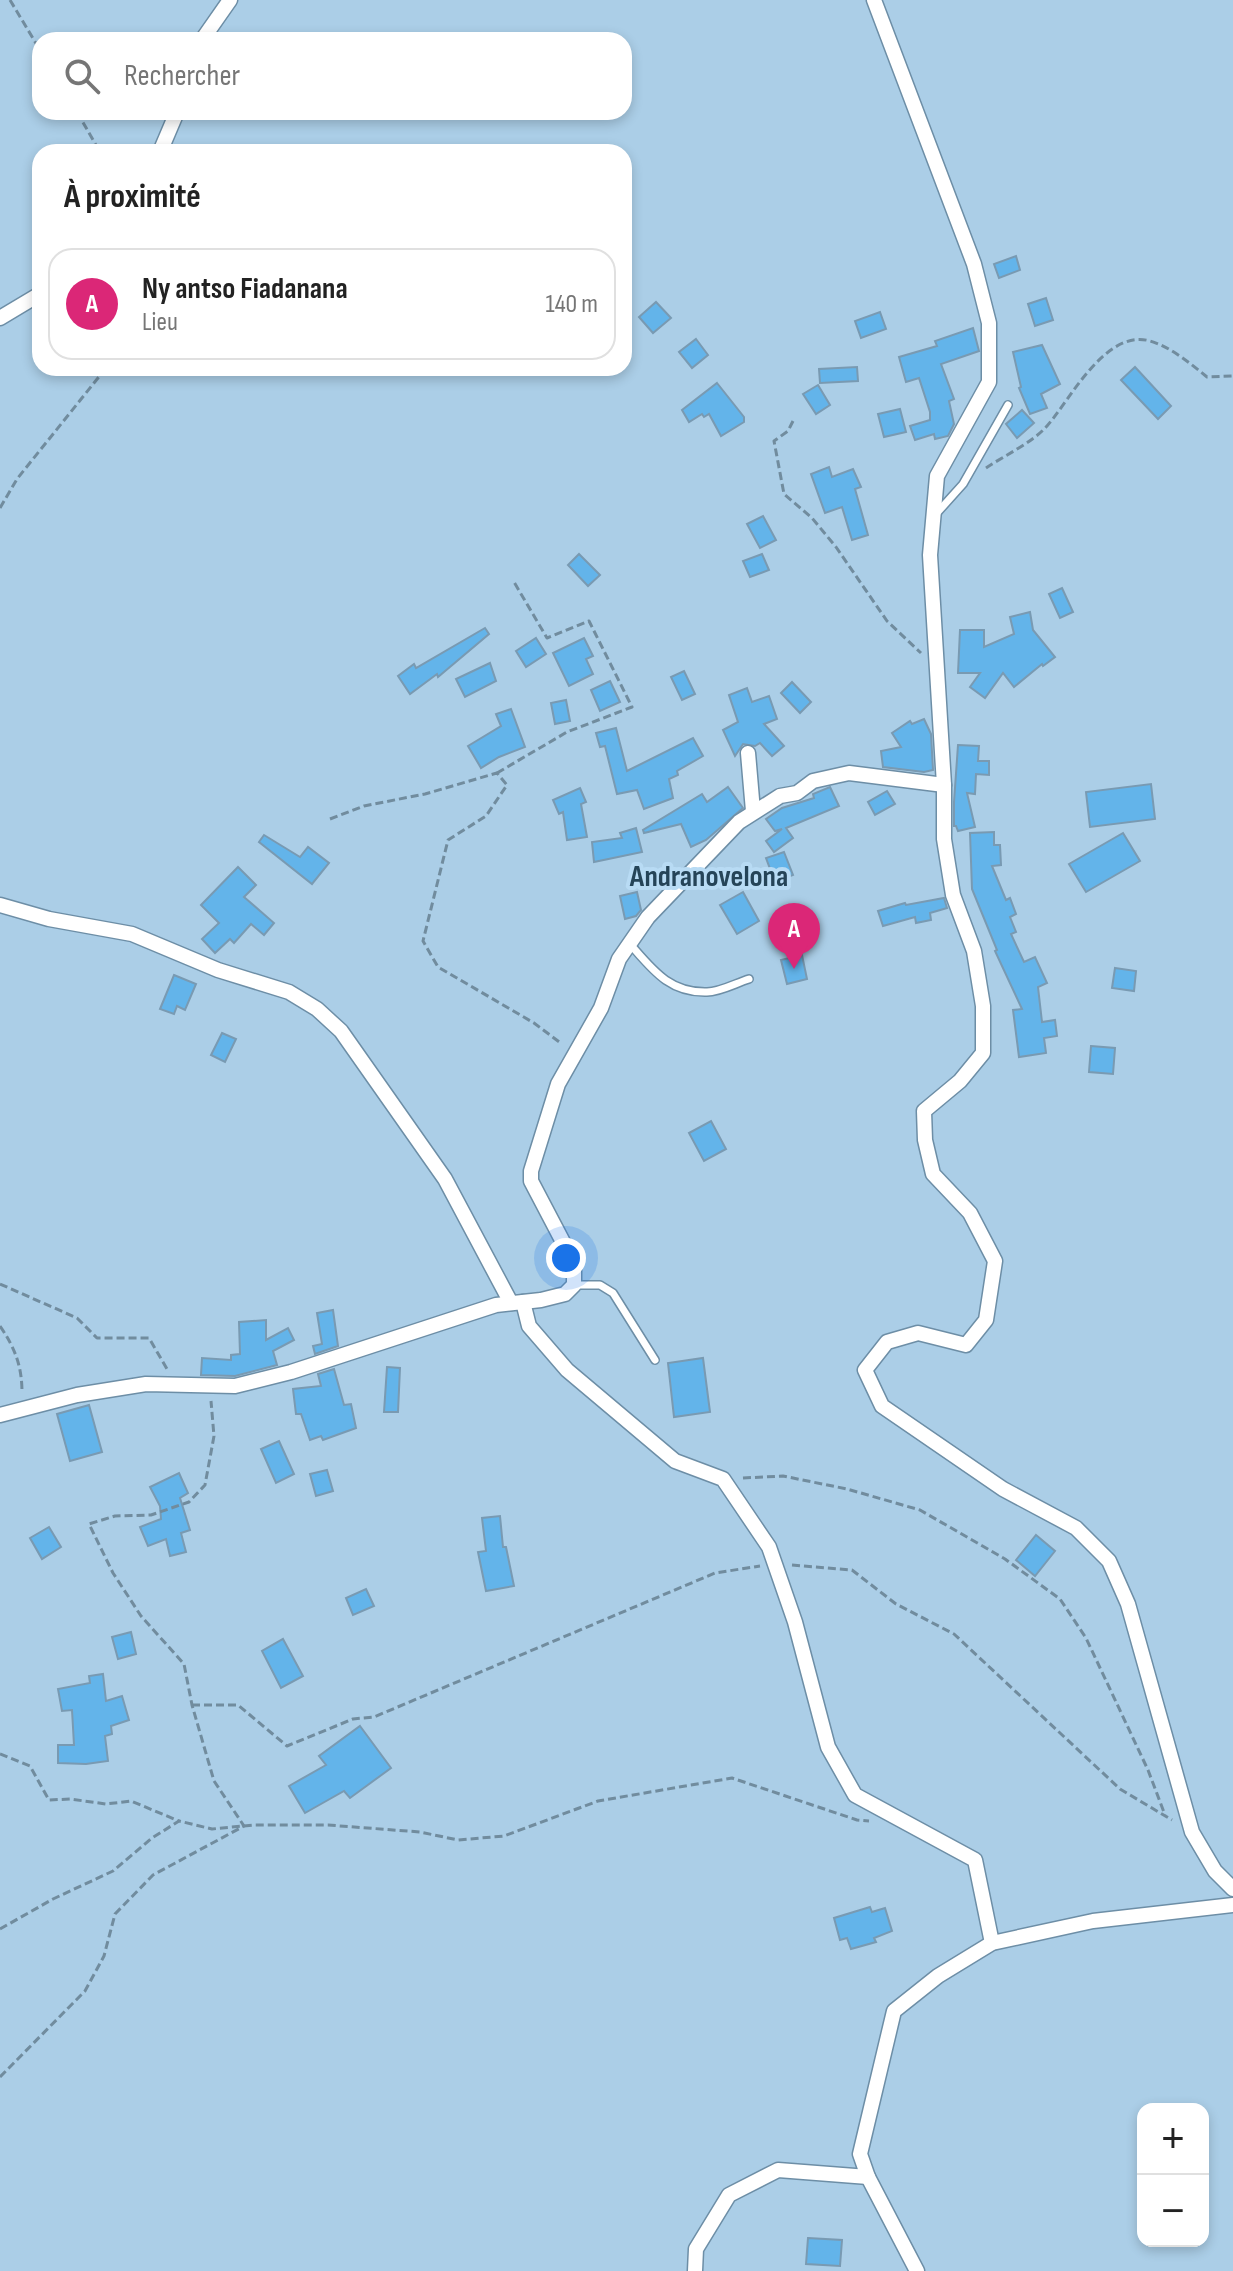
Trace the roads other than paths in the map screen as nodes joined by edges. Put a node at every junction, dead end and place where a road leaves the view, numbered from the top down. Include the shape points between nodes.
1 (230, 0) edge
2 (874, 0) edge
3 (208, 32) edge
4 (174, 120) edge
5 (163, 144) edge
6 (32, 299) edge
7 (0, 318) edge
8 (1008, 405) dead end
9 (932, 519) junction
10 (748, 753) dead end
11 (944, 785) junction
12 (753, 811) junction
13 (0, 905) edge
14 (630, 944) junction
15 (749, 979) dead end
16 (574, 1285) junction
17 (517, 1302) junction
18 (655, 1360) dead end
19 (0, 1415) edge
20 (1233, 1889) edge
21 (1233, 1905) edge
22 (992, 1943) junction
23 (868, 2177) junction
24 (695, 2271) edge
25 (917, 2271) edge

1 - 3 street
2 - 9 street via 974,264 989,323 989,382 937,476
4 - 5 street
6 - 7 street
8 - 9 lane via 963,484
9 - 11 street
10 - 12 street
11 - 12 street via 849,773 813,781
11 - 20 street via 944,839 953,895 974,951 983,1006 983,1053 924,1111 925,1140 933,1174 970,1213 995,1261 986,1320 966,1345 918,1333 887,1342 865,1370 882,1406 1003,1489 1076,1528 1109,1561 1128,1604 1192,1832 1215,1871
12 - 14 street via 648,917
13 - 17 street via 132,934 289,992 317,1009 341,1031 445,1179
14 - 15 lane via 662,980 680,987 708,992
14 - 16 street via 558,1084 531,1171 531,1181 574,1263
16 - 17 street via 565,1294
16 - 18 lane via 600,1285 613,1293
17 - 19 street via 235,1386 146,1384
17 - 22 street via 529,1326 567,1370 675,1461 723,1479 769,1547 828,1747 855,1795 975,1860
21 - 22 street via 1093,1921
22 - 23 street via 894,2011 860,2154
23 - 24 street via 778,2170 729,2195 696,2249
23 - 25 street

